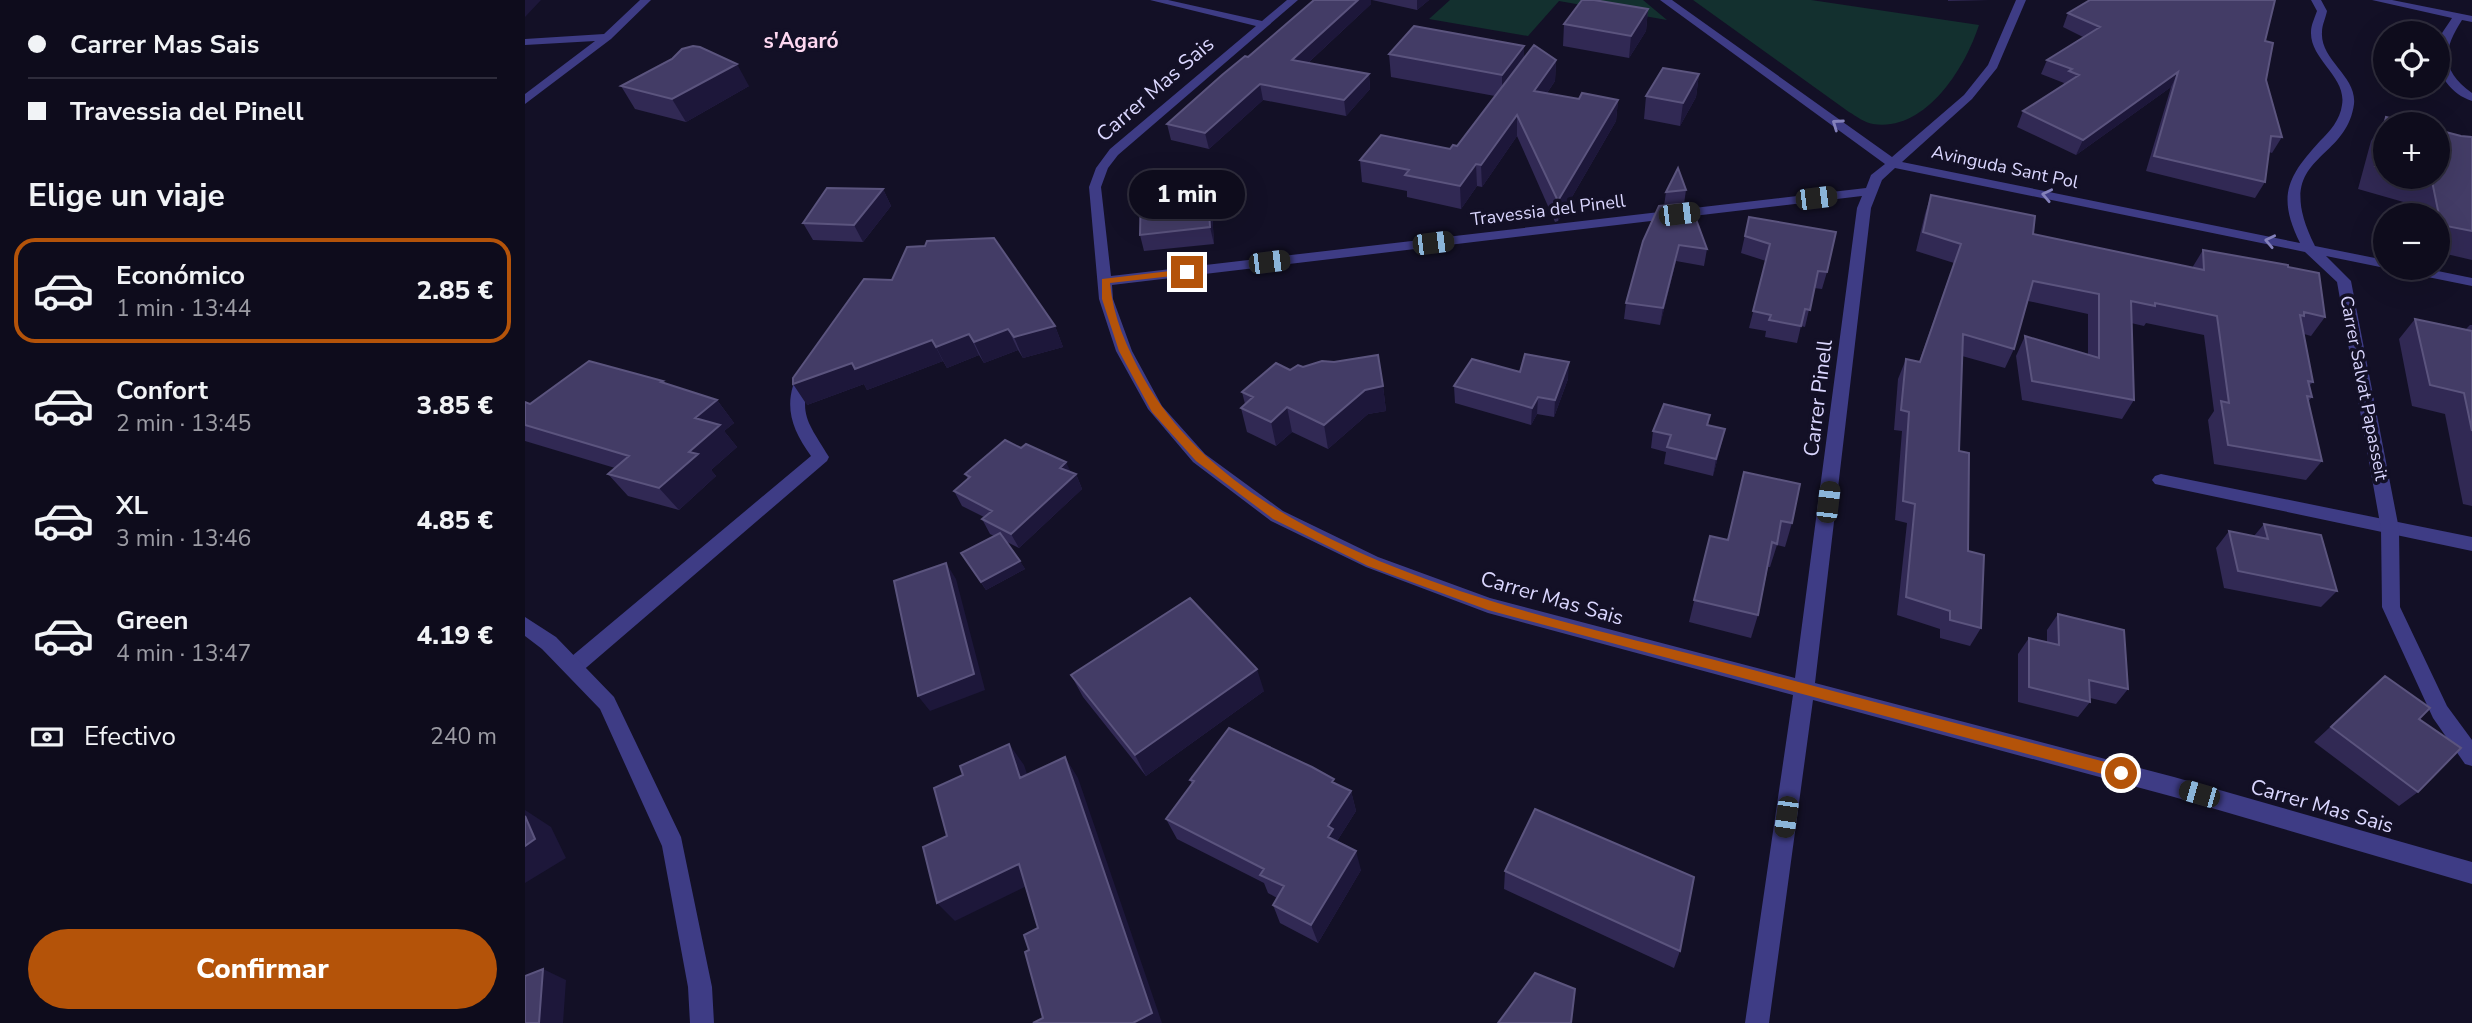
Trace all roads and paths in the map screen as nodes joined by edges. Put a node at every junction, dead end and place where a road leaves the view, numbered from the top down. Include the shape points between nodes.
1 (646, 0) edge
2 (1155, 0) edge
3 (1293, 0) edge
4 (1665, 0) edge
5 (2021, 0) edge
6 (2316, 0) edge
7 (2377, 0) edge
8 (2459, 16) junction
9 (2472, 19) edge
10 (1264, 24) junction
11 (607, 37) junction
12 (525, 42) edge
13 (2472, 98) edge
14 (525, 100) edge
15 (1893, 164) junction
16 (1871, 191) junction
17 (2310, 249) junction
18 (2373, 262) edge
19 (2450, 278) edge
20 (1105, 281) junction
21 (2472, 282) edge
22 (814, 357) edge
23 (2161, 480) dead end
24 (2390, 529) junction
25 (2472, 544) edge
26 (525, 625) edge
27 (573, 667) junction
28 (1804, 689) junction
29 (2472, 757) edge
30 (2472, 873) edge
31 (702, 1023) edge
32 (1757, 1023) edge

1 - 11 street
2 - 10 street
3 - 10 street, Carrer Mas Sais
15 -> 4 street, Avinguda Sant Pol
5 - 15 street, Carrer Pinell via 1993,66 1968,97
6 - 17 street, Carrer Salvat Papasseit via 2322,11 2316,33 2321,50 2350,92 2339,128 2304,166 2294,185 2298,225
7 - 8 street
8 - 9 street
8 - 13 street via 2443,41 2442,54 2449,81
10 - 20 street, Carrer Mas Sais via 1114,152 1102,168 1095,187
11 - 12 street
11 - 14 street
15 - 16 street, Carrer Pinell via 1876,178
17 -> 15 street, Avinguda Sant Pol
16 - 20 street, Travessia del Pinell
16 - 28 street, Carrer Pinell via 1864,208
17 - 18 street, Avinguda Sant Pol
17 - 24 street, Carrer Salvat Papasseit via 2344,281
19 - 21 street
20 - 28 street, Carrer Mas Sais via 1123,351 1156,410 1199,458 1277,516 1372,562 1488,606
22 - 27 street via 795,393 801,432 821,457
23 - 24 street
24 - 25 street
24 - 29 street, Carrer Salvat Papasseit via 2391,607 2439,712
26 - 27 street
27 - 31 street via 607,703 673,845 700,987
28 - 30 street, Carrer Mas Sais via 2174,787
28 - 32 street, Carrer Pinell

